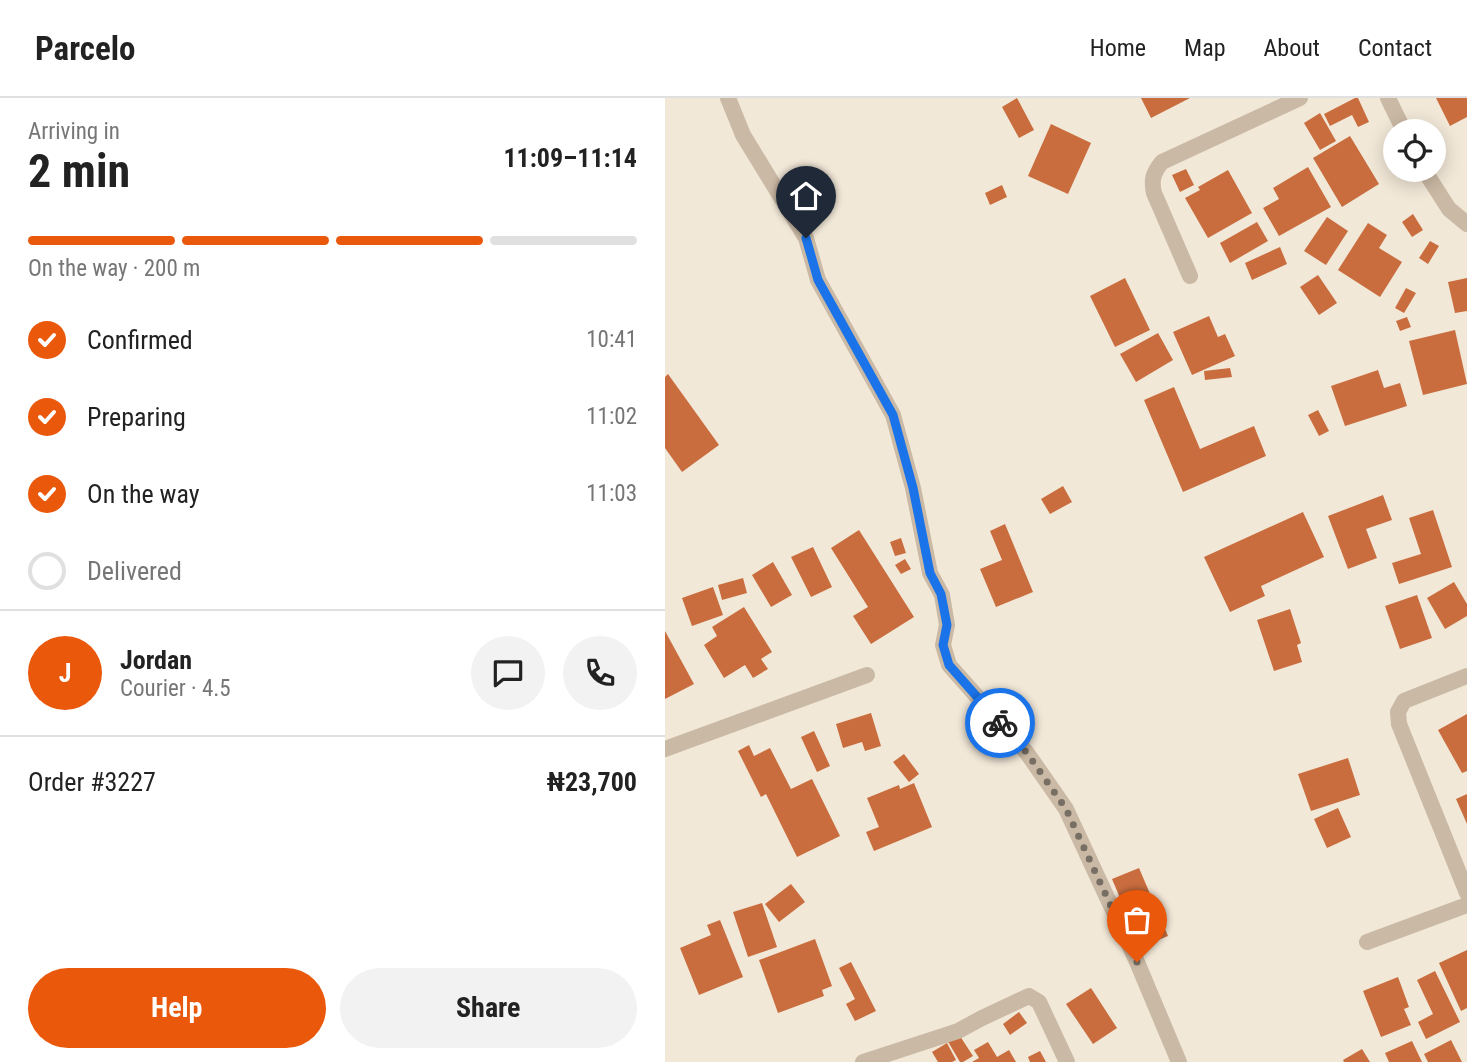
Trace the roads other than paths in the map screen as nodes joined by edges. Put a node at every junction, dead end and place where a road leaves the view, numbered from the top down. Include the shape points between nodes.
1 (728, 98) edge
2 (1300, 98) edge
3 (1388, 98) edge
4 (1398, 119) edge
5 (1432, 182) edge
6 (1467, 224) edge
7 (1190, 276) dead end
8 (867, 675) dead end
9 (1467, 676) edge
10 (665, 749) edge
11 (1467, 893) edge
12 (1467, 905) edge
13 (1367, 942) dead end
14 (863, 1062) edge
15 (1067, 1062) edge
16 (1179, 1062) edge

1 - 16 street via 743,135 806,238 818,280 893,415 930,573 941,594 947,625 943,645 949,665 1027,753 1066,809
2 - 7 street via 1162,162 1155,170 1154,193
3 - 4 street
5 - 6 street via 1449,209
8 - 10 street
9 - 11 street via 1404,701 1398,712
12 - 13 street
14 - 15 street via 958,1031 1029,996 1039,1002

